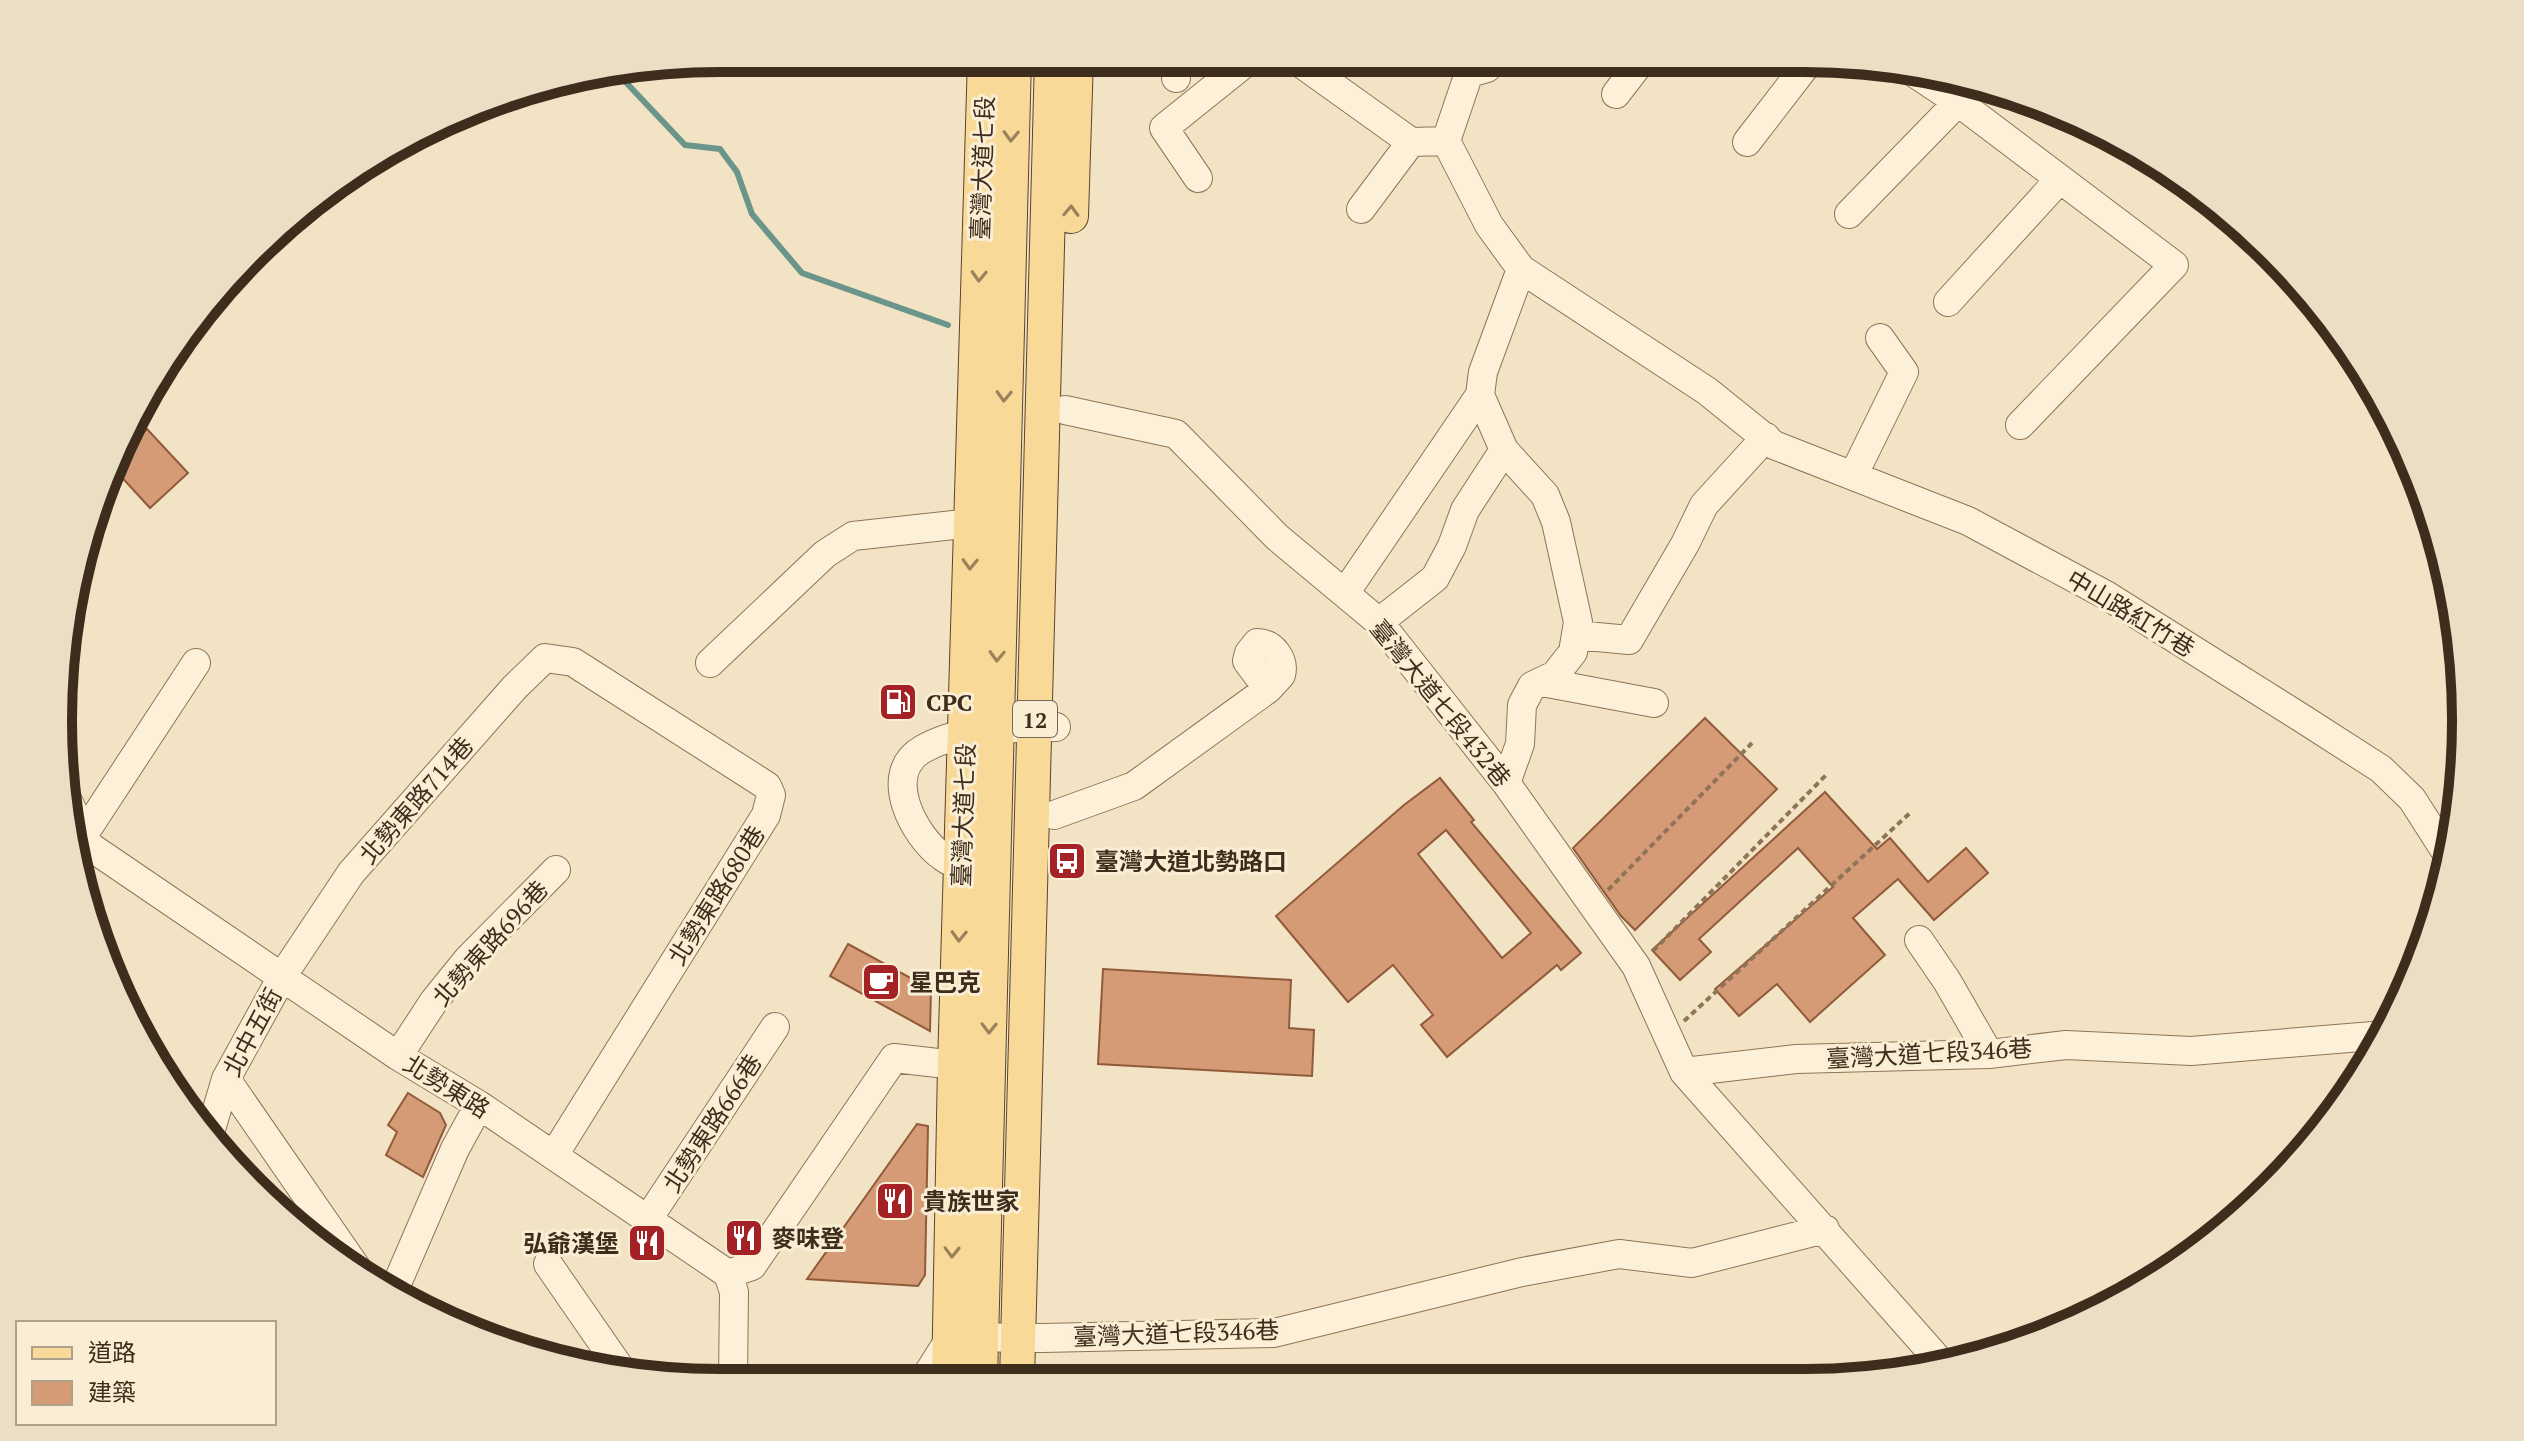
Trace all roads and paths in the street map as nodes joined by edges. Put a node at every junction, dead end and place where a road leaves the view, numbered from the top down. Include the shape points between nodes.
1 (985, 72) edge
2 (1013, 72) edge
3 (1052, 72) edge
4 (1076, 72) edge
5 (1234, 72) edge
6 (1313, 72) edge
7 (1471, 72) edge
8 (1633, 72) edge
9 (1801, 72) edge
10 (1932, 84) edge
11 (1616, 94) dead end
12 (1958, 102) junction
13 (1446, 141) junction
14 (1411, 142) junction
15 (1747, 142) dead end
16 (1198, 178) dead end
17 (2059, 180) junction
18 (1361, 209) dead end
19 (1849, 214) dead end
20 (1521, 269) junction
21 (1948, 302) dead end
22 (1880, 338) dead end
23 (1480, 395) junction
24 (1065, 410) junction
25 (2020, 425) dead end
26 (1766, 437) junction
27 (1504, 450) junction
28 (1853, 476) junction
29 (972, 523) junction
30 (1345, 593) junction
31 (1379, 622) junction
32 (1576, 635) junction
33 (573, 662) joint
34 (196, 663) dead end
35 (710, 663) dead end
36 (1542, 682) junction
37 (1268, 689) dead end
38 (1654, 703) dead end
39 (1046, 727) junction
40 (980, 731) junction
41 (1752, 743) dead end
42 (1826, 775) dead end
43 (1506, 783) junction
44 (1910, 813) dead end
45 (1054, 815) junction
46 (83, 844) edge
47 (2440, 844) edge
48 (977, 868) junction
49 (556, 870) dead end
50 (1592, 906) junction
51 (1919, 940) dead end
52 (1636, 966) junction
53 (283, 975) junction
54 (775, 1027) dead end
55 (1668, 1036) junction
56 (2370, 1036) edge
57 (1989, 1054) junction
58 (398, 1056) junction
59 (955, 1065) junction
60 (1684, 1072) junction
61 (226, 1079) junction
62 (479, 1105) junction
63 (213, 1123) edge
64 (554, 1155) junction
65 (648, 1219) junction
66 (1825, 1229) junction
67 (342, 1247) edge
68 (548, 1264) dead end
69 (728, 1274) junction
70 (397, 1283) edge
71 (966, 1338) junction
72 (1030, 1338) junction
73 (1935, 1356) edge
74 (614, 1360) edge
75 (733, 1369) edge
76 (935, 1369) edge
77 (954, 1369) edge
78 (976, 1369) edge
79 (1020, 1369) edge
80 (1038, 1369) edge

1 -> 29 main road, 臺灣大道七段 / 12
2 -> 40 main road, 臺灣大道七段 / 12
3 - 39 main road, 12
24 -> 4 main road, 12
5 - 16 street via 1164,128
6 - 14 street
7 - 13 street
8 - 11 street
9 - 15 street
10 - 12 street
12 - 17 street
12 - 19 street
13 - 14 street
13 - 20 street, 中山路紅竹巷 via 1489,225
14 - 18 street
17 - 21 street
17 - 25 street via 2174,265
20 - 23 street via 1483,372
20 - 26 street, 中山路紅竹巷 via 1707,391
22 - 28 street via 1904,372
23 - 27 street
23 - 30 street
24 - 30 street, 臺灣大道七段432巷 via 1176,434 1277,537
24 - 39 main road, 12
26 - 28 street, 中山路紅竹巷 via 1774,445
26 - 32 street via 1704,505 1629,640
27 - 31 street via 1465,510 1435,578
27 - 32 street via 1545,495 1556,522 1578,622
28 - 47 street, 中山路紅竹巷 via 1968,521 2106,595 2381,769 2412,799
29 - 35 street via 853,536 825,554
29 -> 40 main road, 臺灣大道七段 / 12
30 - 31 street, 臺灣大道七段432巷
31 - 43 street, 臺灣大道七段432巷
32 - 36 street via 1573,652 1555,675
33 - 53 street, 北勢東路714巷 via 545,658 515,687 351,873
33 - 64 street, 北勢東路680巷 via 767,786 771,795 766,815
34 - 46 street
36 - 38 street
36 - 43 street via 1532,686 1522,705 1520,744
37 - 45 street via 1134,786
39 - 40 street
39 - 45 main road, 12
39 - 72 main road, 12
40 - 48 main road, 臺灣大道七段 / 12
40 - 48 street via 921,749 907,767 901,789 919,834 943,857
41 - 50 path
42 - 52 path
43 - 50 street, 臺灣大道七段432巷
44 - 55 path
45 - 72 main road, 12
46 - 53 street, 北勢東路
48 -> 59 main road, 臺灣大道七段 / 12
48 -> 71 main road, 臺灣大道七段 / 12
49 - 58 street, 北勢東路696巷 via 468,959
50 - 52 street, 臺灣大道七段432巷
51 - 57 street
52 - 55 street, 臺灣大道七段432巷
53 - 58 street, 北勢東路
53 - 61 street, 北中五街
54 - 65 street, 北勢東路666巷
55 - 60 street, 臺灣大道七段432巷
56 - 57 street, 臺灣大道七段346巷 via 2191,1051 2066,1045
57 - 60 street, 臺灣大道七段346巷 via 1796,1059
58 - 62 street, 北勢東路
59 - 69 street via 894,1058 752,1266
59 -> 71 main road, 臺灣大道七段 / 12
60 - 66 street
61 - 63 street, 北中五街
61 - 67 street
62 - 64 street, 北勢東路
62 - 70 street
64 - 65 street, 北勢東路
65 - 69 street, 北勢東路
66 - 72 street, 臺灣大道七段346巷 via 1692,1263 1619,1254 1522,1272 1274,1333
66 - 73 street
68 - 74 street
69 - 75 street via 734,1292
71 - 72 street, 臺灣大道七段346巷
71 - 76 street
71 - 77 main road, 臺灣大道七段 / 12
71 - 78 main road, 臺灣大道七段 / 12
72 - 79 main road, 12
72 - 80 main road, 12

